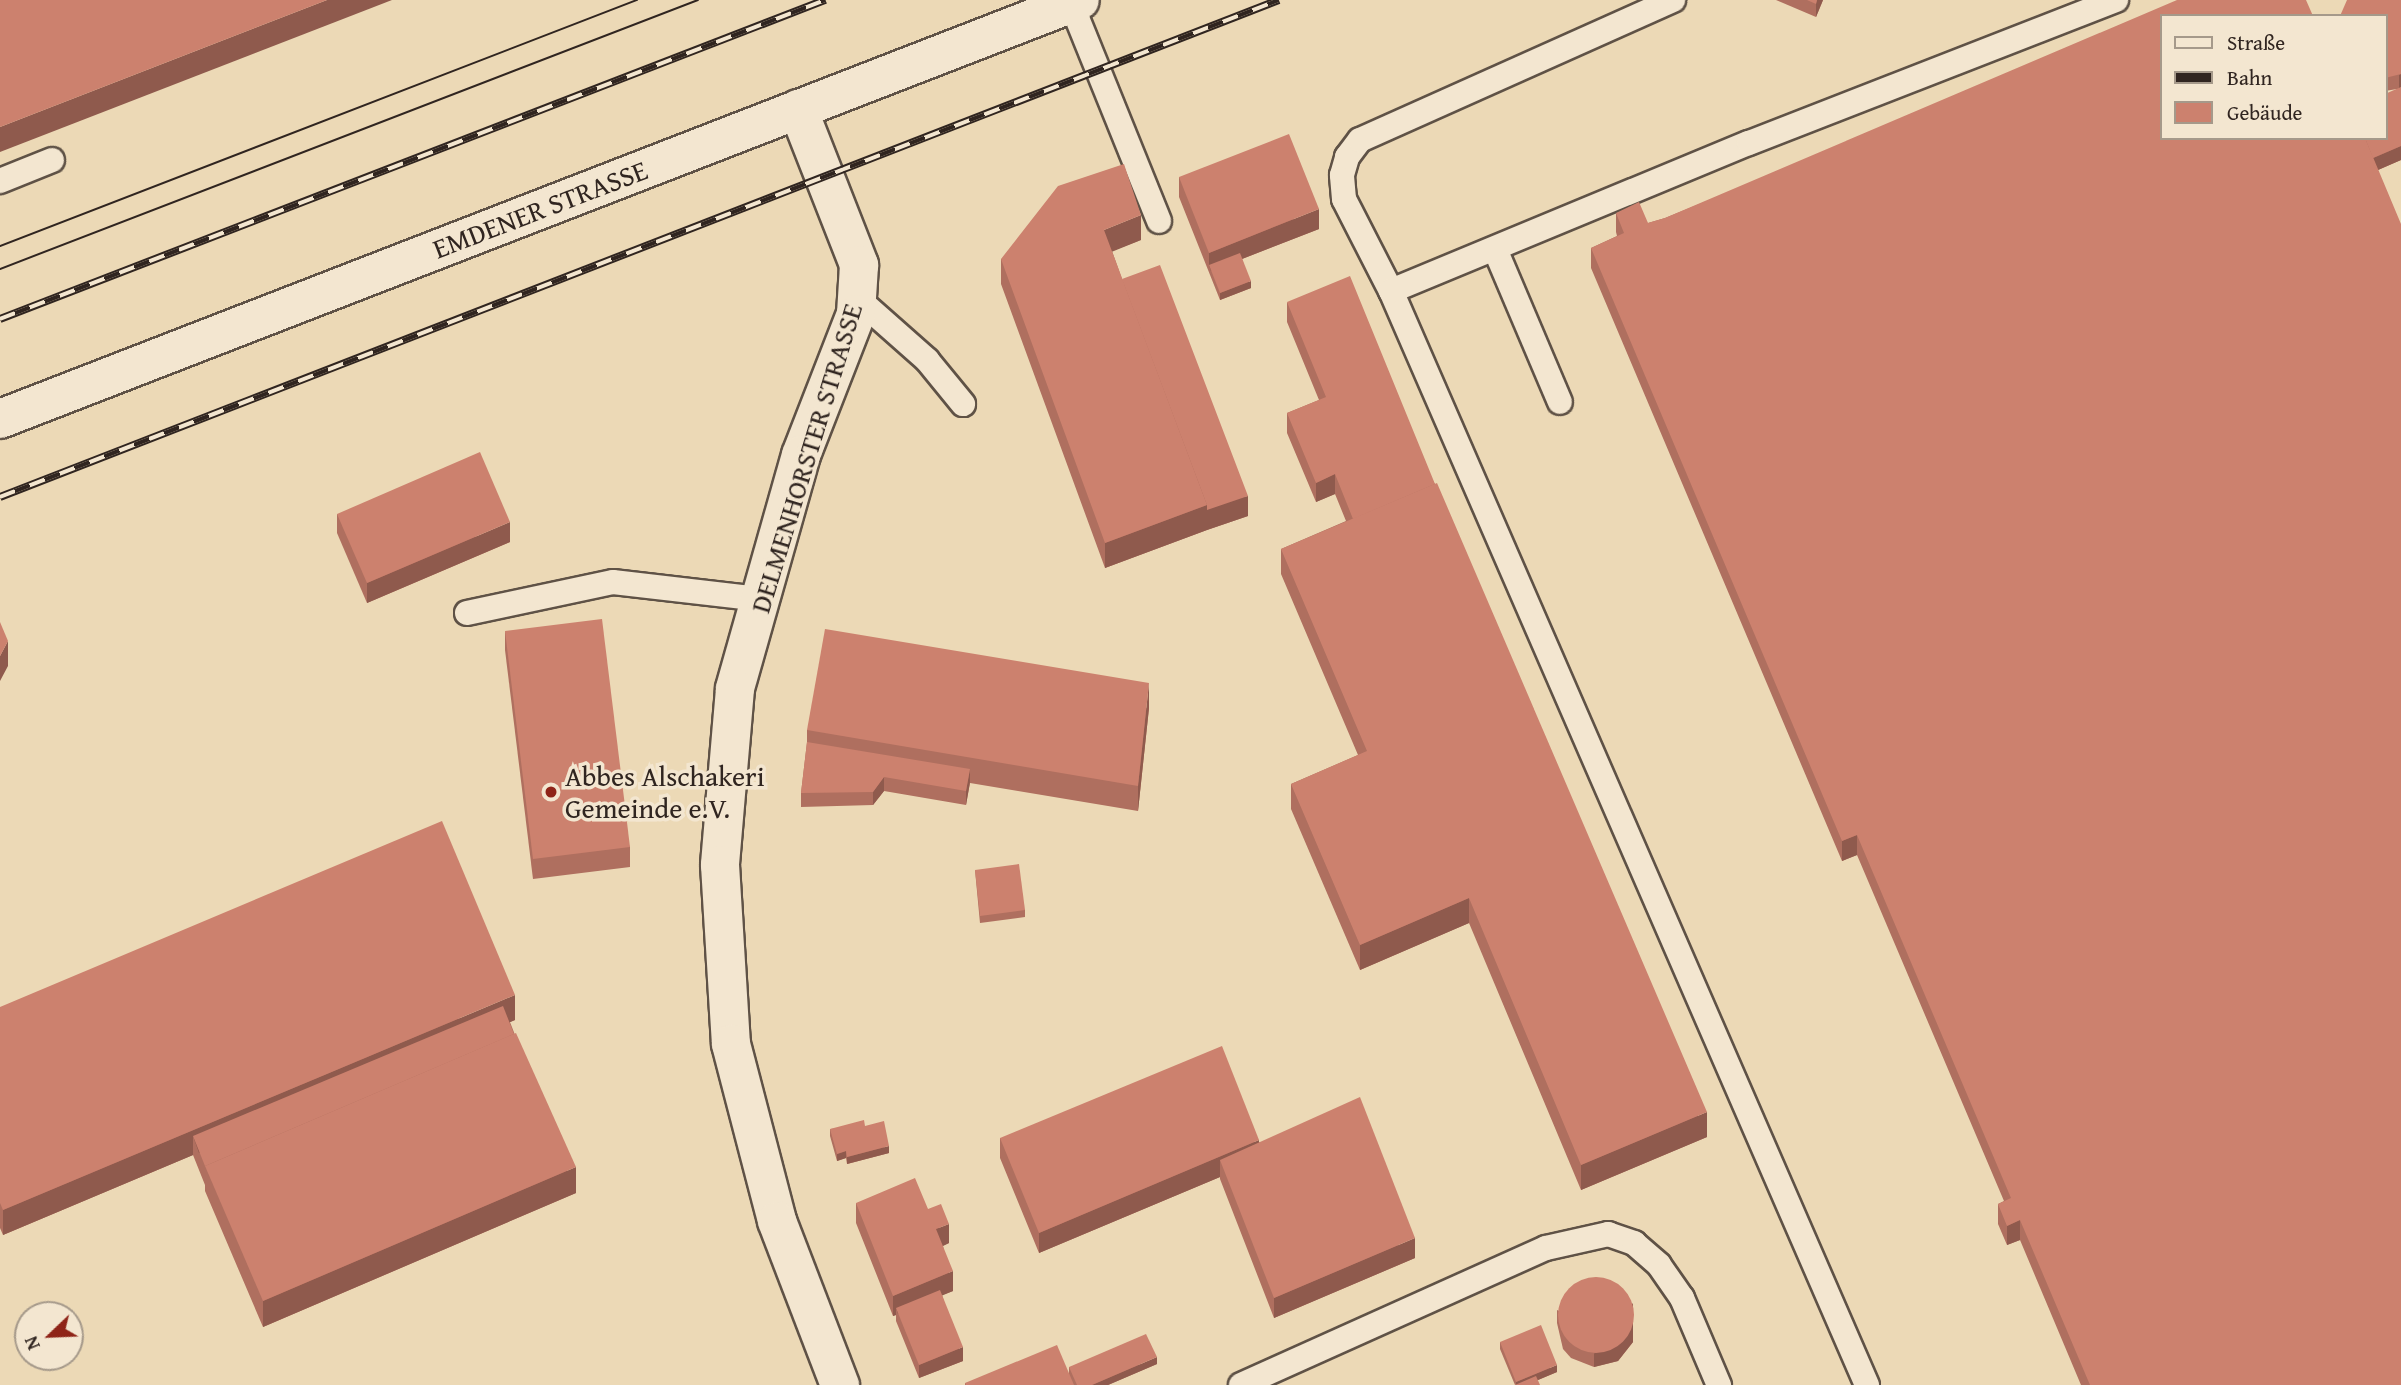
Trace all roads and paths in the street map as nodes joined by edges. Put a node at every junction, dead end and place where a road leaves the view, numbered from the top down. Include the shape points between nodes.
1 (1673, 0) edge
2 (2116, 0) edge
3 (1076, 2) edge
4 (797, 109) junction
5 (52, 160) dead end
6 (0, 181) edge
7 (1158, 221) dead end
8 (1495, 249) junction
9 (1391, 291) junction
10 (857, 298) junction
11 (1560, 402) dead end
12 (963, 404) dead end
13 (0, 419) edge
14 (761, 599) junction
15 (467, 613) dead end
16 (840, 1385) edge
17 (1241, 1385) edge
18 (1719, 1385) edge
19 (1867, 1385) edge

1 - 9 lane via 1360,140 1347,157 1342,175 1344,200
2 - 8 lane via 1749,143
3 - 4 street, EMDENER STRASSE
3 - 7 lane
4 - 10 street, DELMENHORSTER STRASSE via 859,265
4 - 13 street, EMDENER STRASSE
5 - 6 lane
8 - 9 lane
8 - 11 lane
9 - 19 lane
10 - 12 lane via 927,360
10 - 14 street, DELMENHORSTER STRASSE via 856,314 801,455
14 - 15 lane via 613,582
14 - 16 street, DELMENHORSTER STRASSE via 735,689 720,865 732,1044 777,1221
17 - 18 lane via 1546,1248 1608,1234 1634,1243 1659,1265 1682,1298

